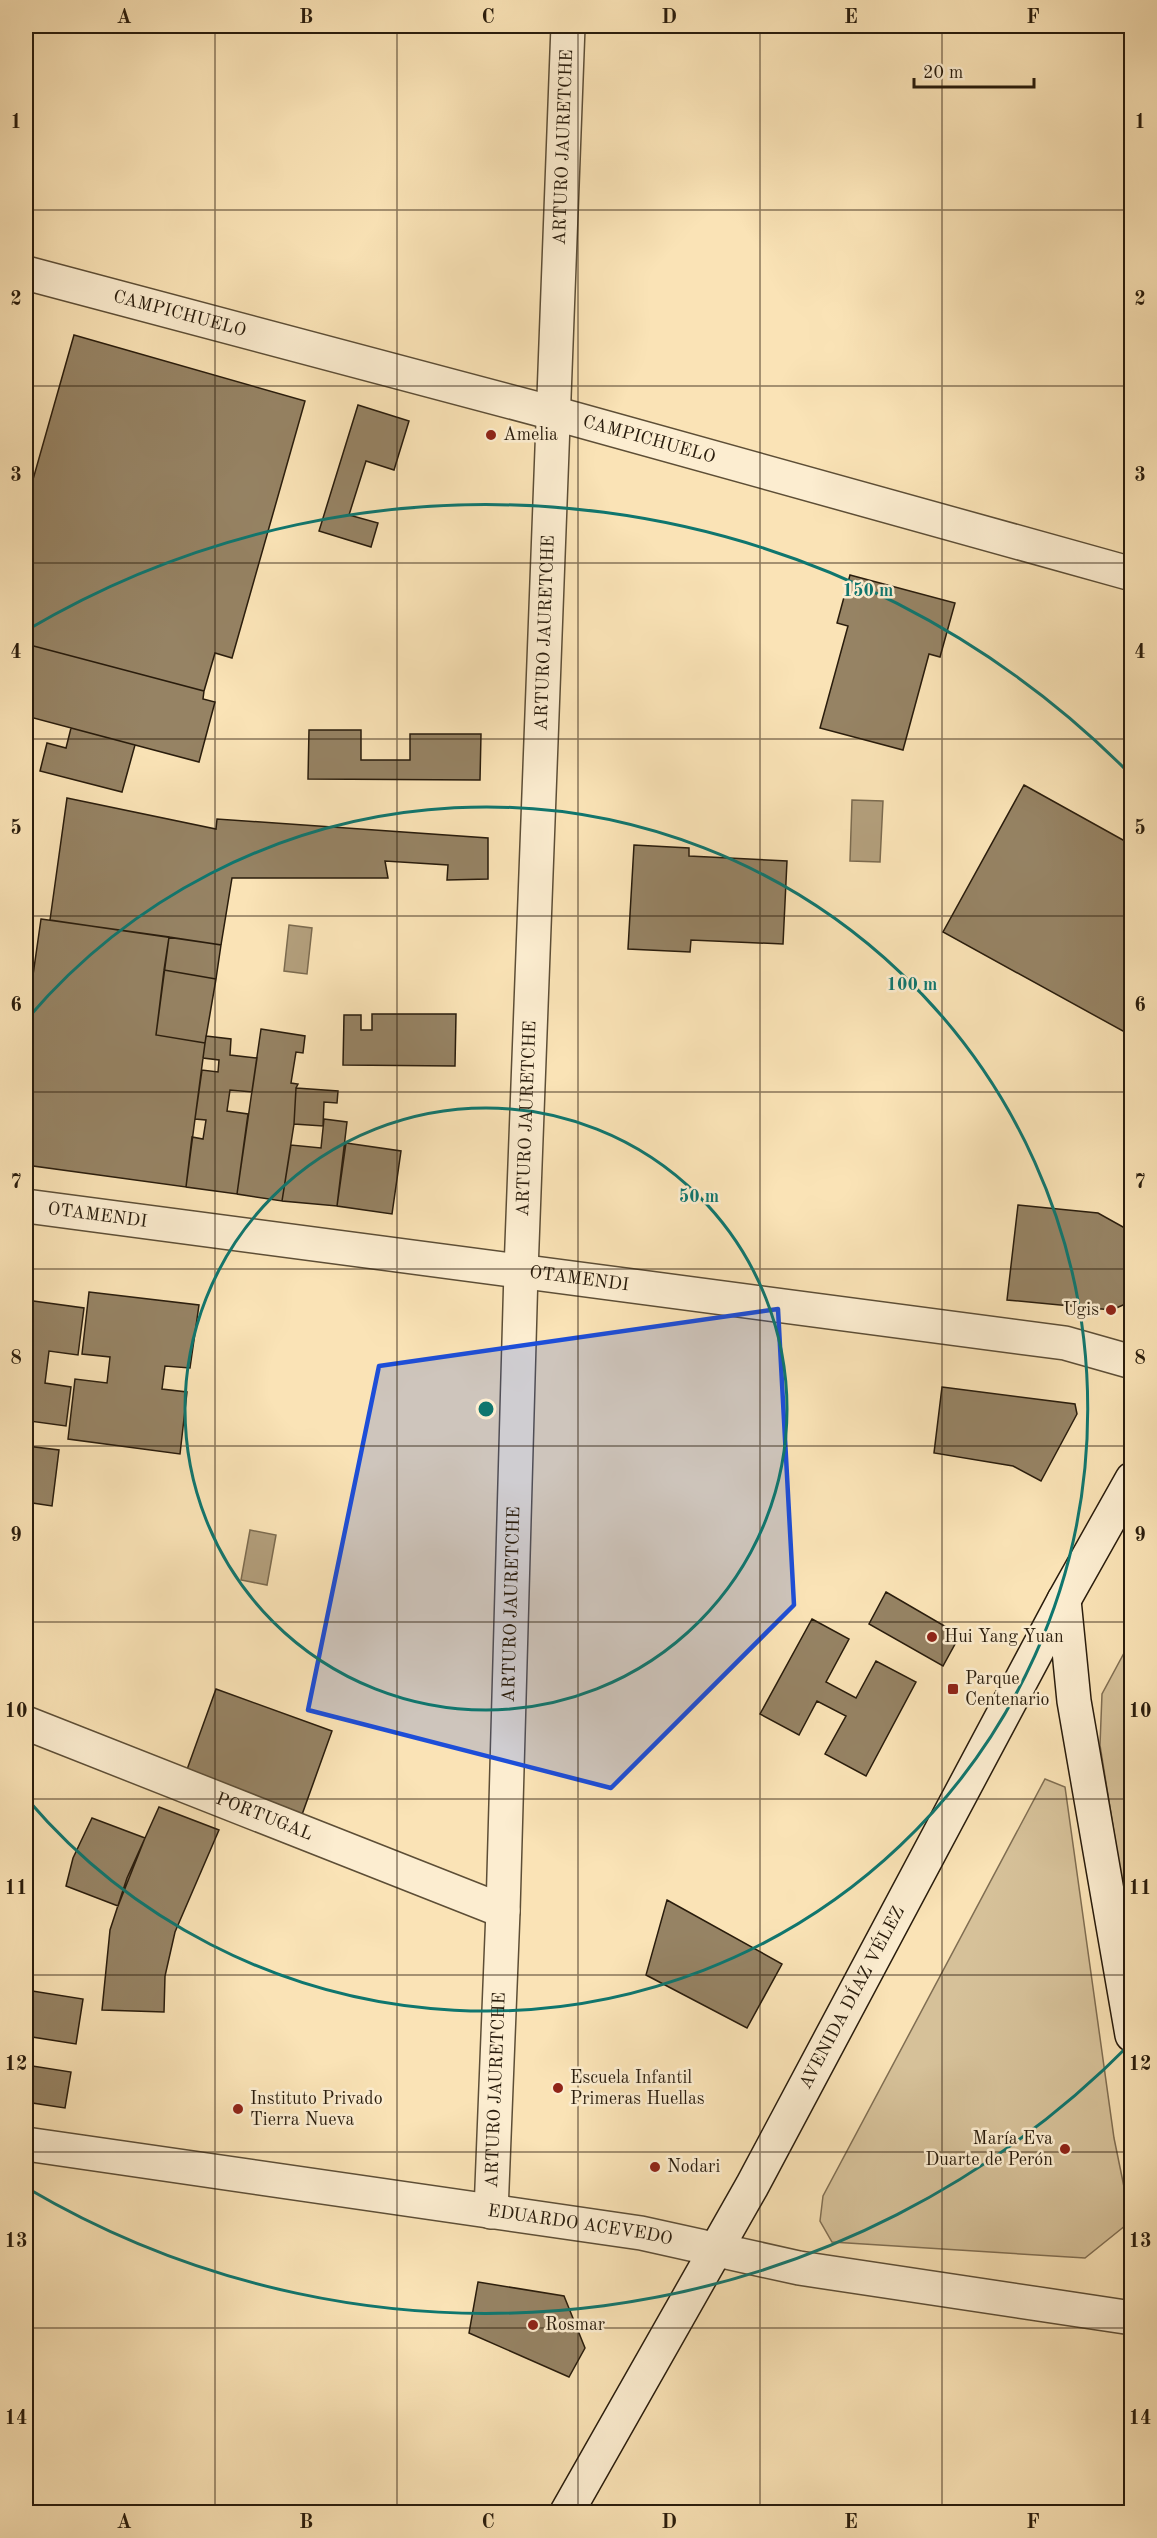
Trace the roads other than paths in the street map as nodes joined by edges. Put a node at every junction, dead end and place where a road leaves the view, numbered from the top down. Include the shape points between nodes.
1 (568, 26) edge
2 (26, 273) edge
3 (553, 413) junction
4 (1131, 574) edge
5 (26, 1206) edge
6 (521, 1271) junction
7 (1131, 1362) edge
8 (1131, 1479) edge
9 (1064, 1600) junction
10 (26, 1723) edge
11 (503, 1911) junction
12 (1131, 2035) edge
13 (26, 2144) edge
14 (491, 2212) junction
15 (715, 2251) junction
16 (1131, 2318) edge
17 (567, 2512) edge

1 - 3 street, ARTURO JAURETCHE
2 - 3 street, CAMPICHUELO
3 - 4 street, CAMPICHUELO
3 - 6 street, ARTURO JAURETCHE
5 - 6 street, OTAMENDI
6 - 7 street, OTAMENDI via 1065,1343
6 - 11 street, ARTURO JAURETCHE
8 - 9 street, AVENIDA DÍAZ VÉLEZ
9 - 12 street via 1078,1723
9 - 15 street, AVENIDA DÍAZ VÉLEZ
10 - 11 street, PORTUGAL
11 - 14 street, ARTURO JAURETCHE
13 - 14 street, EDUARDO ACEVEDO
14 - 15 street, EDUARDO ACEVEDO via 641,2233
15 - 16 street, EDUARDO ACEVEDO via 799,2268
15 - 17 street, AVENIDA DÍAZ VÉLEZ

